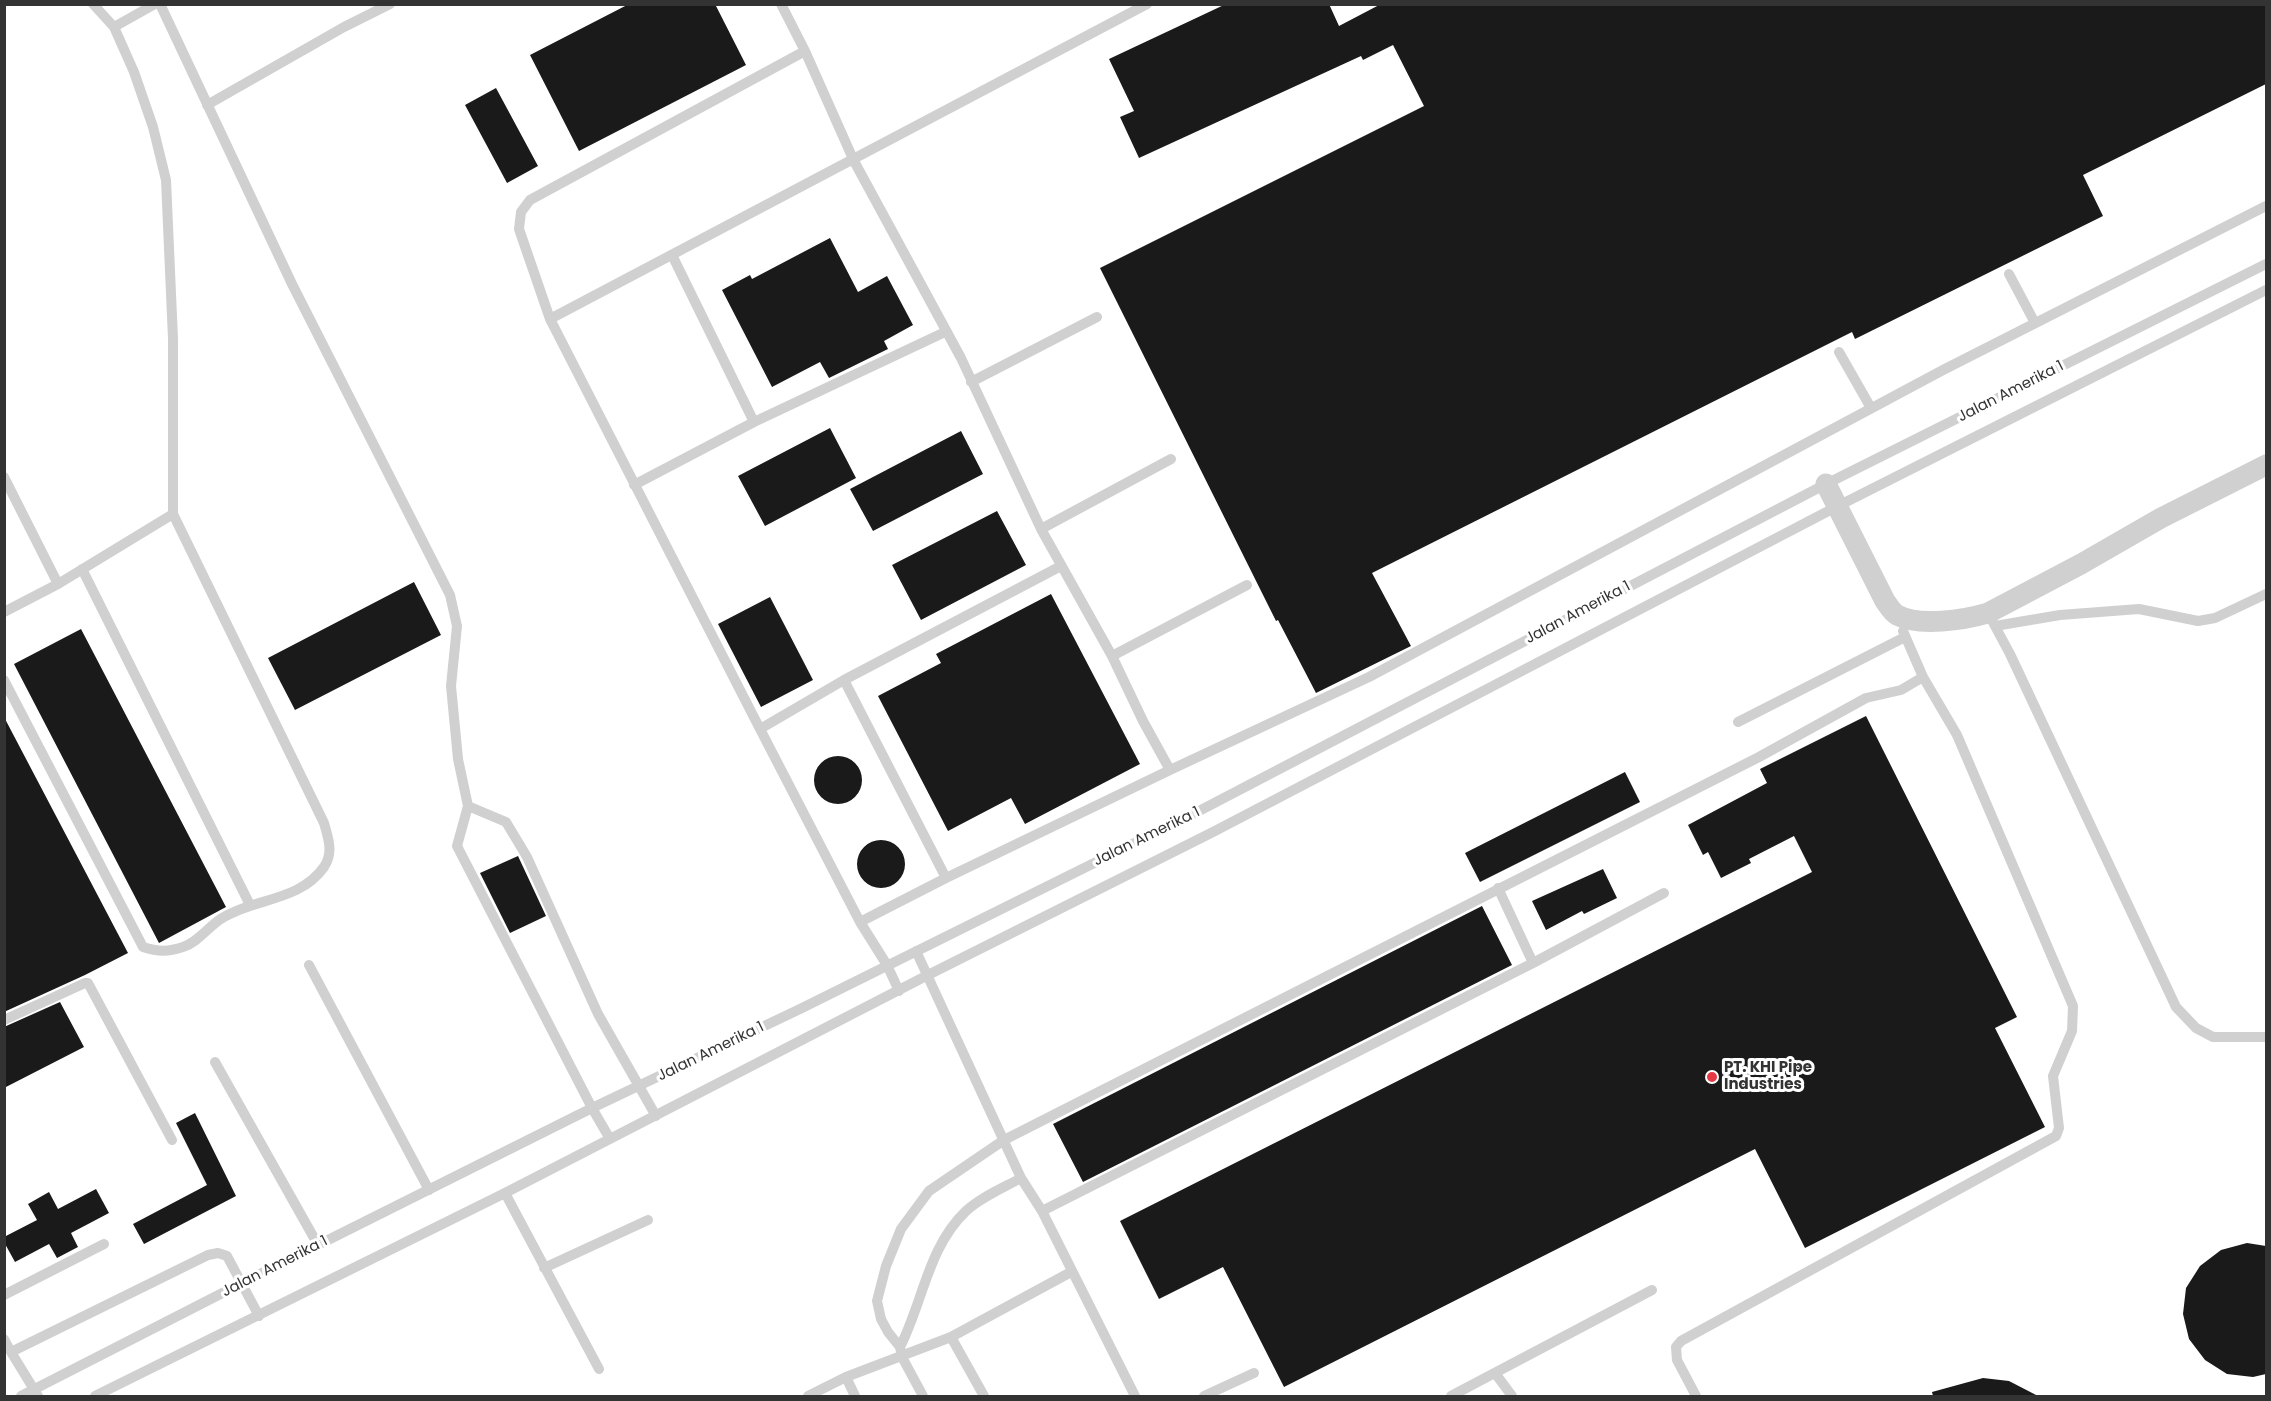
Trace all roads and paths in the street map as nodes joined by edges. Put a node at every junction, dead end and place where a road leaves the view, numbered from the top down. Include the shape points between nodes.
1 (93, 4) edge
2 (155, 4) edge
3 (160, 4) edge
4 (390, 4) edge
5 (781, 4) edge
6 (1147, 4) edge
7 (114, 27) junction
8 (806, 51) junction
9 (207, 105) junction
10 (854, 161) junction
11 (2266, 206) edge
12 (672, 255) junction
13 (2266, 264) edge
14 (2009, 274) dead end
15 (2266, 290) edge
16 (1097, 317) dead end
17 (550, 319) junction
18 (2036, 323) junction
19 (945, 332) junction
20 (1839, 352) dead end
21 (971, 382) junction
22 (1871, 408) junction
23 (754, 422) junction
24 (1171, 459) dead end
25 (2266, 465) edge
26 (4, 477) edge
27 (1826, 484) junction
28 (634, 485) junction
29 (1838, 506) junction
30 (173, 514) junction
31 (1041, 529) junction
32 (1061, 566) junction
33 (82, 569) junction
34 (58, 584) junction
35 (1247, 585) dead end
36 (2266, 594) edge
37 (4, 612) edge
38 (1896, 614) junction
39 (1991, 620) junction
40 (1905, 637) junction
41 (1112, 656) junction
42 (1923, 677) junction
43 (4, 680) edge
44 (844, 681) junction
45 (1737, 722) dead end
46 (760, 729) junction
47 (1170, 770) junction
48 (468, 806) junction
49 (946, 879) junction
50 (1498, 888) junction
51 (1664, 893) dead end
52 (250, 904) junction
53 (860, 922) junction
54 (916, 951) junction
55 (1533, 963) junction
56 (309, 965) dead end
57 (888, 965) junction
58 (928, 975) junction
59 (899, 991) junction
60 (4, 1020) edge
61 (2266, 1037) edge
62 (216, 1062) dead end
63 (640, 1086) junction
64 (592, 1108) junction
65 (656, 1116) junction
66 (610, 1139) junction
67 (172, 1140) dead end
68 (1004, 1140) junction
69 (1021, 1179) junction
70 (429, 1190) junction
71 (505, 1193) junction
72 (1042, 1212) junction
73 (648, 1220) dead end
74 (104, 1244) dead end
75 (318, 1245) junction
76 (544, 1268) junction
77 (1071, 1272) junction
78 (242, 1283) junction
79 (1652, 1290) dead end
80 (4, 1295) edge
81 (259, 1316) junction
82 (951, 1337) junction
83 (4, 1339) edge
84 (11, 1352) junction
85 (901, 1352) junction
86 (599, 1370) dead end
87 (1254, 1373) dead end
88 (1496, 1373) junction
89 (846, 1377) junction
90 (37, 1393) edge
91 (21, 1396) edge
92 (95, 1396) edge
93 (808, 1396) edge
94 (855, 1396) edge
95 (923, 1396) edge
96 (984, 1396) edge
97 (1135, 1396) edge
98 (1204, 1396) edge
99 (1451, 1396) edge
100 (1512, 1396) edge
101 (1696, 1396) edge

1 - 7 lane
2 - 7 lane
3 - 9 lane
4 - 9 lane
5 - 8 lane
6 - 10 lane
7 - 30 lane via 153,127 166,180 173,339
8 - 10 lane
8 - 17 lane via 530,200 521,212 519,229
9 - 48 lane via 292,284 450,595 457,626 451,686 458,759
10 - 12 lane
10 - 19 lane
11 - 18 lane
12 - 17 lane
12 - 23 lane
13 - 27 lane, Jalan Amerika 1
14 - 18 lane
15 - 29 lane, Jalan Amerika 1
16 - 21 lane
17 - 28 lane
18 - 22 lane
19 - 21 lane
19 - 23 lane
20 - 22 lane
21 - 31 lane
22 - 47 lane via 1369,677
23 - 28 lane
24 - 31 lane
25 - 39 street via 2161,518
26 - 34 lane
27 - 29 street
27 - 54 lane, Jalan Amerika 1 via 1199,811
28 - 46 lane
29 - 38 street via 1885,601
29 - 58 lane, Jalan Amerika 1 via 1213,832
30 - 33 lane
30 - 52 lane via 324,823 331,849 325,866 308,883 288,895
31 - 32 lane
32 - 41 lane
32 - 44 lane
33 - 34 lane
33 - 52 lane
34 - 37 lane
35 - 41 lane
36 - 39 lane via 2215,618 2198,621 2139,609
38 - 39 street via 1917,622 1973,617
38 - 40 lane
39 - 61 lane via 2016,664 2176,1007 2196,1028 2213,1037
40 - 42 lane
40 - 45 lane
41 - 47 lane
42 - 50 lane via 1901,690 1866,698 1759,757
42 - 101 lane via 1957,735 2073,1006 2072,1031 2053,1076 2059,1128 2056,1136 1681,1341 1676,1347 1677,1360
43 - 52 lane via 143,947 159,952 185,946 221,919
44 - 46 lane
44 - 49 lane
46 - 53 lane
47 - 49 lane
48 - 63 lane via 506,822 598,1014
48 - 64 lane via 457,846
49 - 53 lane
50 - 55 lane
50 - 68 lane
51 - 55 lane
53 - 57 lane
54 - 57 lane, Jalan Amerika 1
54 - 58 lane
55 - 72 lane
56 - 70 lane
57 - 59 lane
57 - 63 lane, Jalan Amerika 1
58 - 59 lane, Jalan Amerika 1
58 - 68 lane
59 - 65 lane, Jalan Amerika 1
60 - 67 lane via 85,983 91,986
62 - 75 lane
63 - 64 lane, Jalan Amerika 1
63 - 65 lane
64 - 66 lane
64 - 70 lane, Jalan Amerika 1
65 - 66 lane, Jalan Amerika 1
66 - 71 lane, Jalan Amerika 1
68 - 69 lane
68 - 85 lane via 929,1191 901,1228 877,1300 881,1319
69 - 72 lane
69 - 85 lane via 967,1210 951,1227 937,1250
70 - 75 lane, Jalan Amerika 1
71 - 76 lane
71 - 81 lane, Jalan Amerika 1
72 - 77 lane
73 - 76 lane
74 - 80 lane
75 - 78 lane, Jalan Amerika 1
76 - 86 lane
77 - 82 lane
77 - 97 lane
78 - 81 lane
78 - 84 lane via 227,1256 208,1255
78 - 90 lane, Jalan Amerika 1
79 - 88 lane
81 - 92 lane, Jalan Amerika 1
82 - 85 lane
82 - 96 lane
83 - 84 lane
84 - 90 lane
85 - 89 lane
85 - 95 lane
87 - 98 lane
88 - 99 lane
88 - 100 lane
89 - 93 lane
89 - 94 lane
90 - 91 lane, Jalan Amerika 1

